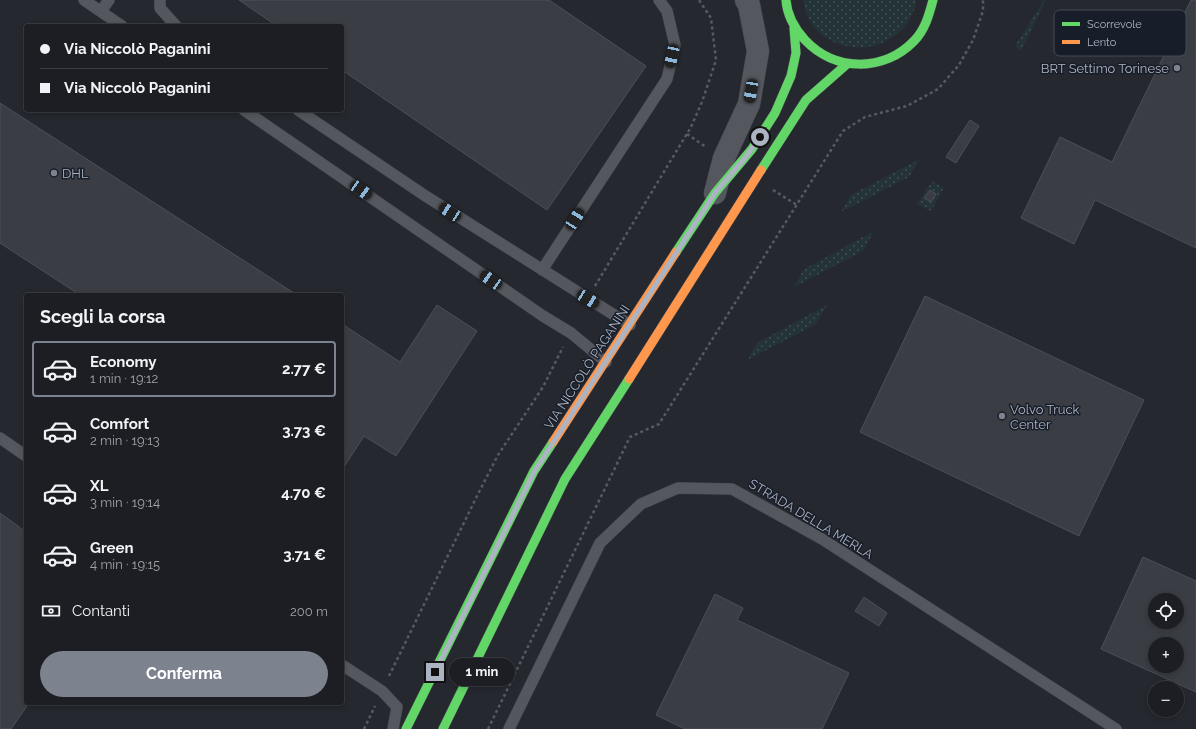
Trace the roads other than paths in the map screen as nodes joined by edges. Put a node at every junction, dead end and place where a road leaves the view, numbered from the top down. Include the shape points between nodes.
1 (84, 0) edge
2 (110, 0) edge
3 (160, 0) edge
4 (659, 0) edge
5 (746, 0) edge
6 (786, 0) edge
7 (933, 0) edge
8 (101, 11) junction
9 (119, 24) edge
10 (174, 24) edge
11 (794, 28) junction
12 (847, 64) junction
13 (247, 112) edge
14 (301, 112) edge
15 (715, 193) junction
16 (542, 270) junction
17 (630, 325) junction
18 (606, 362) junction
19 (0, 438) edge
20 (24, 455) edge
21 (344, 666) edge
22 (393, 729) edge
23 (406, 729) edge
24 (443, 729) edge
25 (509, 729) edge
26 (1116, 729) edge

1 - 8 lane
2 - 8 lane
3 - 10 lane via 160,8
4 - 16 lane via 667,11 675,45 667,79
5 - 15 street via 758,51 749,104 724,158
6 - 11 street
7 - 12 street via 929,19 916,40 896,56 872,64
8 - 9 lane
11 - 12 street via 808,45 826,58
11 - 15 street, VIA NICCOLÒ PAGANINI via 796,54 791,76 775,113 752,149
12 - 24 street via 806,100 565,479
13 - 18 lane via 571,333
14 - 16 lane
15 - 17 street, VIA NICCOLÒ PAGANINI
16 - 17 lane
17 - 18 street, VIA NICCOLÒ PAGANINI
18 - 23 street, VIA NICCOLÒ PAGANINI via 534,472
19 - 20 lane
21 - 22 lane via 382,691 398,707
25 - 26 lane, STRADA DELLA MERLA via 600,543 641,504 678,488 732,489 822,539

